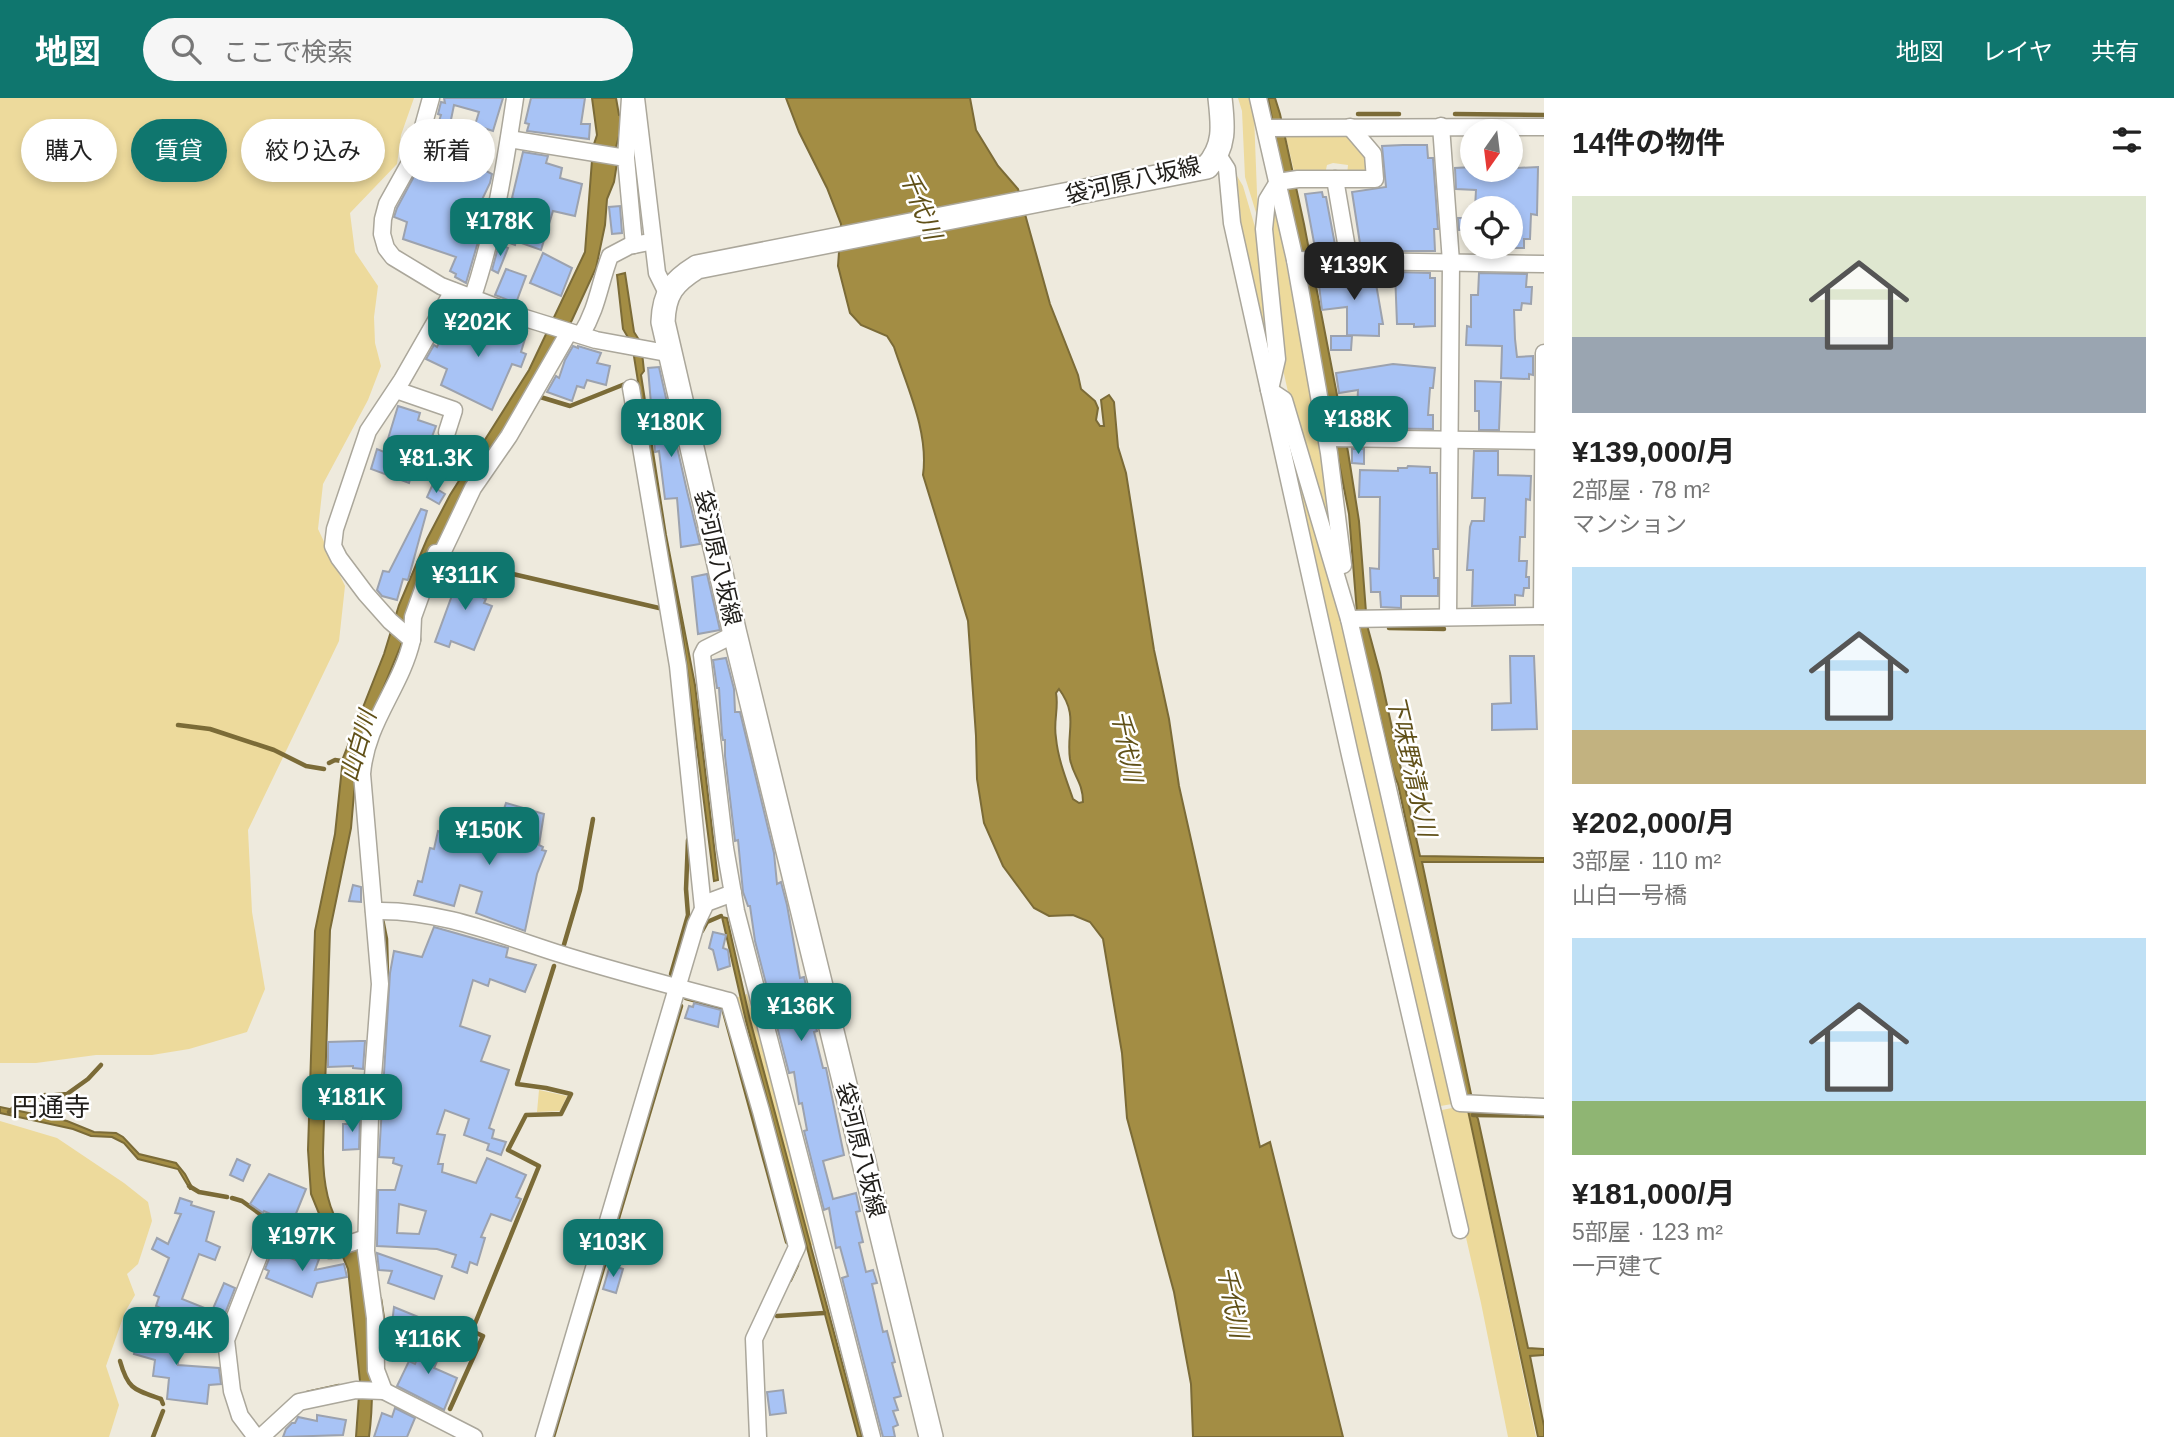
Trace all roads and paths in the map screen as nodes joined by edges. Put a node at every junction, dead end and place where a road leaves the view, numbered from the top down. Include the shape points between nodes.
1 (430, 98) edge
2 (516, 98) edge
3 (630, 98) edge
4 (636, 98) edge
5 (1220, 98) edge
6 (1258, 98) edge
7 (1440, 126) junction
8 (1350, 127) junction
9 (1544, 127) edge
10 (1266, 128) junction
11 (509, 139) junction
12 (622, 158) junction
13 (1212, 161) junction
14 (1335, 179) junction
15 (1278, 182) junction
16 (653, 241) junction
17 (634, 245) junction
18 (1295, 260) junction
19 (1349, 260) junction
20 (1451, 262) junction
21 (1544, 264) edge
22 (671, 289) junction
23 (453, 291) junction
24 (472, 299) junction
25 (572, 333) junction
26 (672, 354) junction
27 (1544, 354) edge
28 (631, 388) dead end
29 (396, 390) junction
30 (1269, 390) junction
31 (447, 432) dead end
32 (1327, 439) junction
33 (1449, 440) junction
34 (1543, 441) edge
35 (1543, 616) edge
36 (1448, 617) junction
37 (1349, 619) junction
38 (735, 634) junction
39 (410, 638) junction
40 (733, 893) junction
41 (703, 908) junction
42 (374, 911) junction
43 (676, 986) junction
44 (1544, 1107) edge
45 (1460, 1230) dead end
46 (366, 1238) junction
47 (380, 1391) junction
48 (258, 1437) edge
49 (474, 1437) edge
50 (544, 1437) edge
51 (758, 1437) edge
52 (872, 1437) edge
53 (931, 1437) edge

1 - 23 street via 416,152 387,204 382,234 393,257
2 - 11 street
3 - 12 street
4 - 16 street
5 - 13 main road, 袋河原八坂線 via 1222,138
6 - 10 street
7 - 8 street
7 - 9 street
7 - 20 street
8 - 10 street
8 - 14 street via 1373,154 1375,179
10 - 15 street
11 - 12 street
11 - 24 street
12 - 17 street
13 - 22 main road, 袋河原八坂線 via 697,267
13 - 30 street via 1227,169 1232,223
14 - 15 street
14 - 19 street
15 - 18 street
15 - 30 street via 1268,200 1264,229 1277,359
16 - 17 street
16 - 22 street via 657,273
17 - 25 street via 610,256 599,299
18 - 19 street
18 - 32 street
19 - 20 street
20 - 21 street
20 - 33 street
22 - 26 main road, 袋河原八坂線 via 663,322
23 - 24 street
23 - 29 street
24 - 25 street
25 - 26 street
25 - 39 street via 473,488 444,549 436,553
26 - 38 main road, 袋河原八坂線
27 - 34 street
28 - 41 street via 678,666
29 - 31 street via 454,410
29 - 39 street via 368,431 333,546 366,594
30 - 37 street via 1284,400
30 - 45 street
32 - 33 street
32 - 37 street
33 - 34 street
33 - 36 street
34 - 35 street
35 - 36 street
36 - 37 street
37 - 44 street via 1460,1103
38 - 40 street via 702,655
38 - 53 main road, 袋河原八坂線
39 - 42 street via 407,663 363,755
40 - 41 street via 710,900
40 - 52 street
41 - 43 street
42 - 43 street via 419,913
42 - 46 street via 380,984
43 - 50 street
43 - 51 street via 729,1001 797,1247 754,1339
46 - 47 street
46 - 48 street via 330,1250 267,1223 226,1340 240,1416
47 - 48 street via 356,1390 299,1402
47 - 49 street

